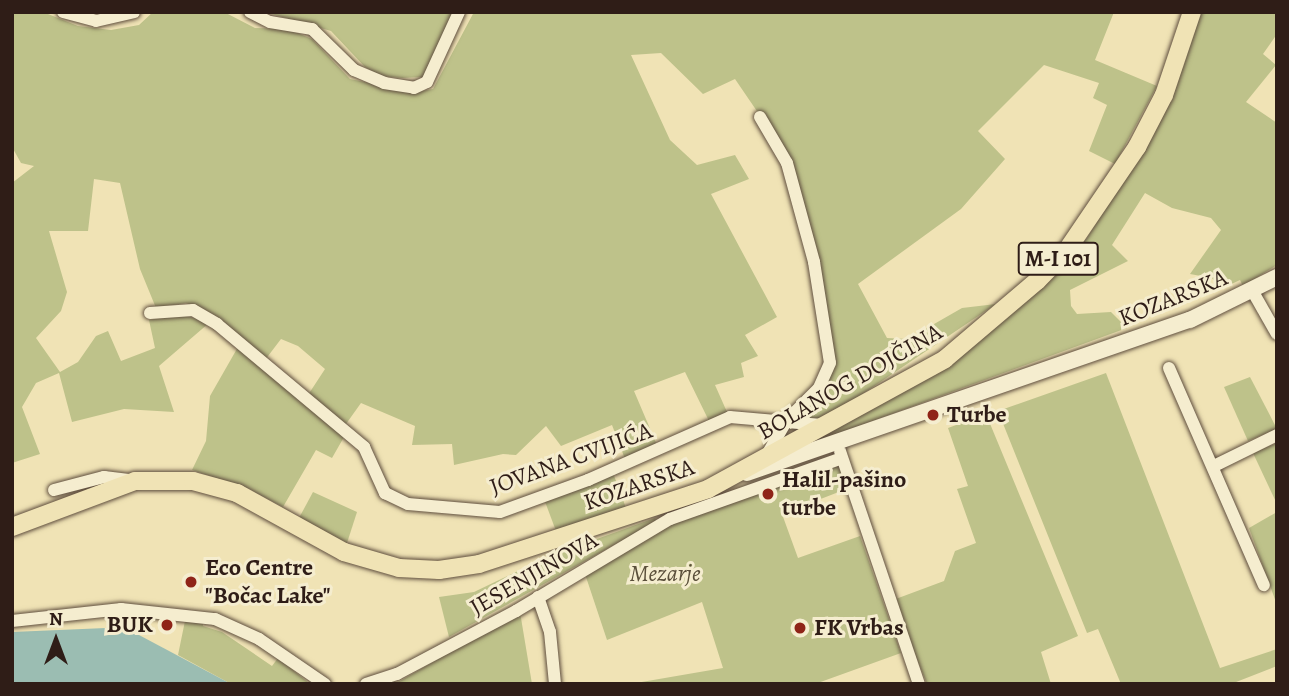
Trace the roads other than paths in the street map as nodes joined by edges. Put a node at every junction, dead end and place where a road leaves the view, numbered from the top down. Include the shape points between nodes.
1 (62, 12) edge
2 (134, 12) edge
3 (250, 12) edge
4 (459, 12) edge
5 (1192, 12) edge
6 (760, 117) dead end
7 (1277, 277) edge
8 (1254, 292) junction
9 (150, 313) dead end
10 (1277, 334) edge
11 (1170, 368) dead end
12 (787, 421) junction
13 (830, 425) junction
14 (1277, 435) edge
15 (840, 451) junction
16 (760, 461) junction
17 (1214, 466) junction
18 (731, 478) junction
19 (135, 481) junction
20 (54, 490) dead end
21 (12, 527) edge
22 (1264, 586) dead end
23 (538, 597) junction
24 (12, 621) edge
25 (325, 684) edge
26 (366, 684) edge
27 (555, 684) edge
28 (919, 684) edge

1 - 2 street via 96,21
3 - 4 street via 270,22 312,29 354,69 384,83 414,88 427,82
5 - 13 main road, BOLANOG DOJČINA / M-I 101 via 1152,120 1067,250 1011,306 945,359
6 - 12 street via 788,163 814,262 829,350 830,363 819,388
7 - 8 main road, KOZARSKA
8 - 10 street
8 - 15 main road, KOZARSKA
9 - 12 street, JOVANA CVIJIĆA via 193,310 217,324 364,446 385,493 408,504 500,512 588,480 730,417
11 - 17 street
12 - 13 street, JOVANA CVIJIĆA
12 - 16 street
13 - 16 main road, BOLANOG DOJČINA / M-I 101
14 - 17 street
15 - 18 main road, KOZARSKA
15 - 23 street, JESENJINOVA via 670,519
15 - 28 street
16 - 18 main road, BOLANOG DOJČINA / M-I 101
17 - 22 street
18 - 19 main road, KOZARSKA / M-I 101 via 503,557 439,570 399,568 344,552 220,486 179,480
19 - 20 street via 104,477
19 - 21 main road, KOZARSKA / M-I 101
23 - 26 street, JESENJINOVA via 397,674
23 - 27 street via 550,632
24 - 25 street via 121,609 215,619 259,639

